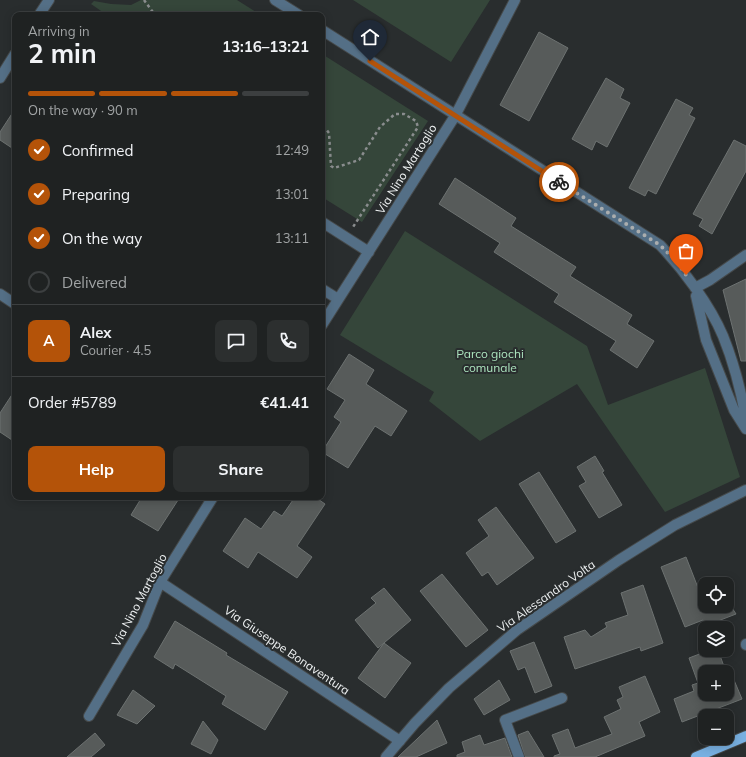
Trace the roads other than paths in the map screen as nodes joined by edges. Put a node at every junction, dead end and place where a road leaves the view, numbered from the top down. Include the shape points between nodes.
1 (49, 0) edge
2 (275, 0) edge
3 (515, 0) edge
4 (41, 12) edge
5 (294, 12) edge
6 (325, 32) edge
7 (12, 59) edge
8 (0, 78) edge
9 (455, 116) junction
10 (325, 224) edge
11 (369, 252) junction
12 (746, 255) edge
13 (695, 288) junction
14 (325, 291) edge
15 (0, 294) edge
16 (338, 299) junction
17 (12, 302) edge
18 (325, 320) edge
19 (746, 420) edge
20 (746, 429) edge
21 (746, 490) edge
22 (211, 500) edge
23 (160, 582) junction
24 (562, 698) dead end
25 (89, 716) dead end
26 (746, 736) edge
27 (400, 741) junction
28 (702, 756) edge
29 (386, 757) edge
30 (519, 757) edge

1 - 4 street
2 - 5 street
3 - 9 street, Via Nino Martoglio
6 - 9 street
7 - 8 street
9 - 11 street, Via Nino Martoglio
9 - 13 street via 660,245 677,262
10 - 11 street
11 - 16 street, Via Nino Martoglio
12 - 13 street
13 - 19 street via 723,337 736,374
13 - 20 street via 706,340 734,410
14 - 16 street
15 - 17 street
16 - 18 street, Via Nino Martoglio
21 - 27 street, Via Alessandro Volta via 675,524 517,630 449,688
22 - 23 street, Via Nino Martoglio
23 - 25 street, Via Nino Martoglio via 143,625
23 - 27 street, Via Giuseppe Bonaventura
24 - 30 street via 505,720
26 - 28 main road
27 - 29 street, Via Alessandro Volta

